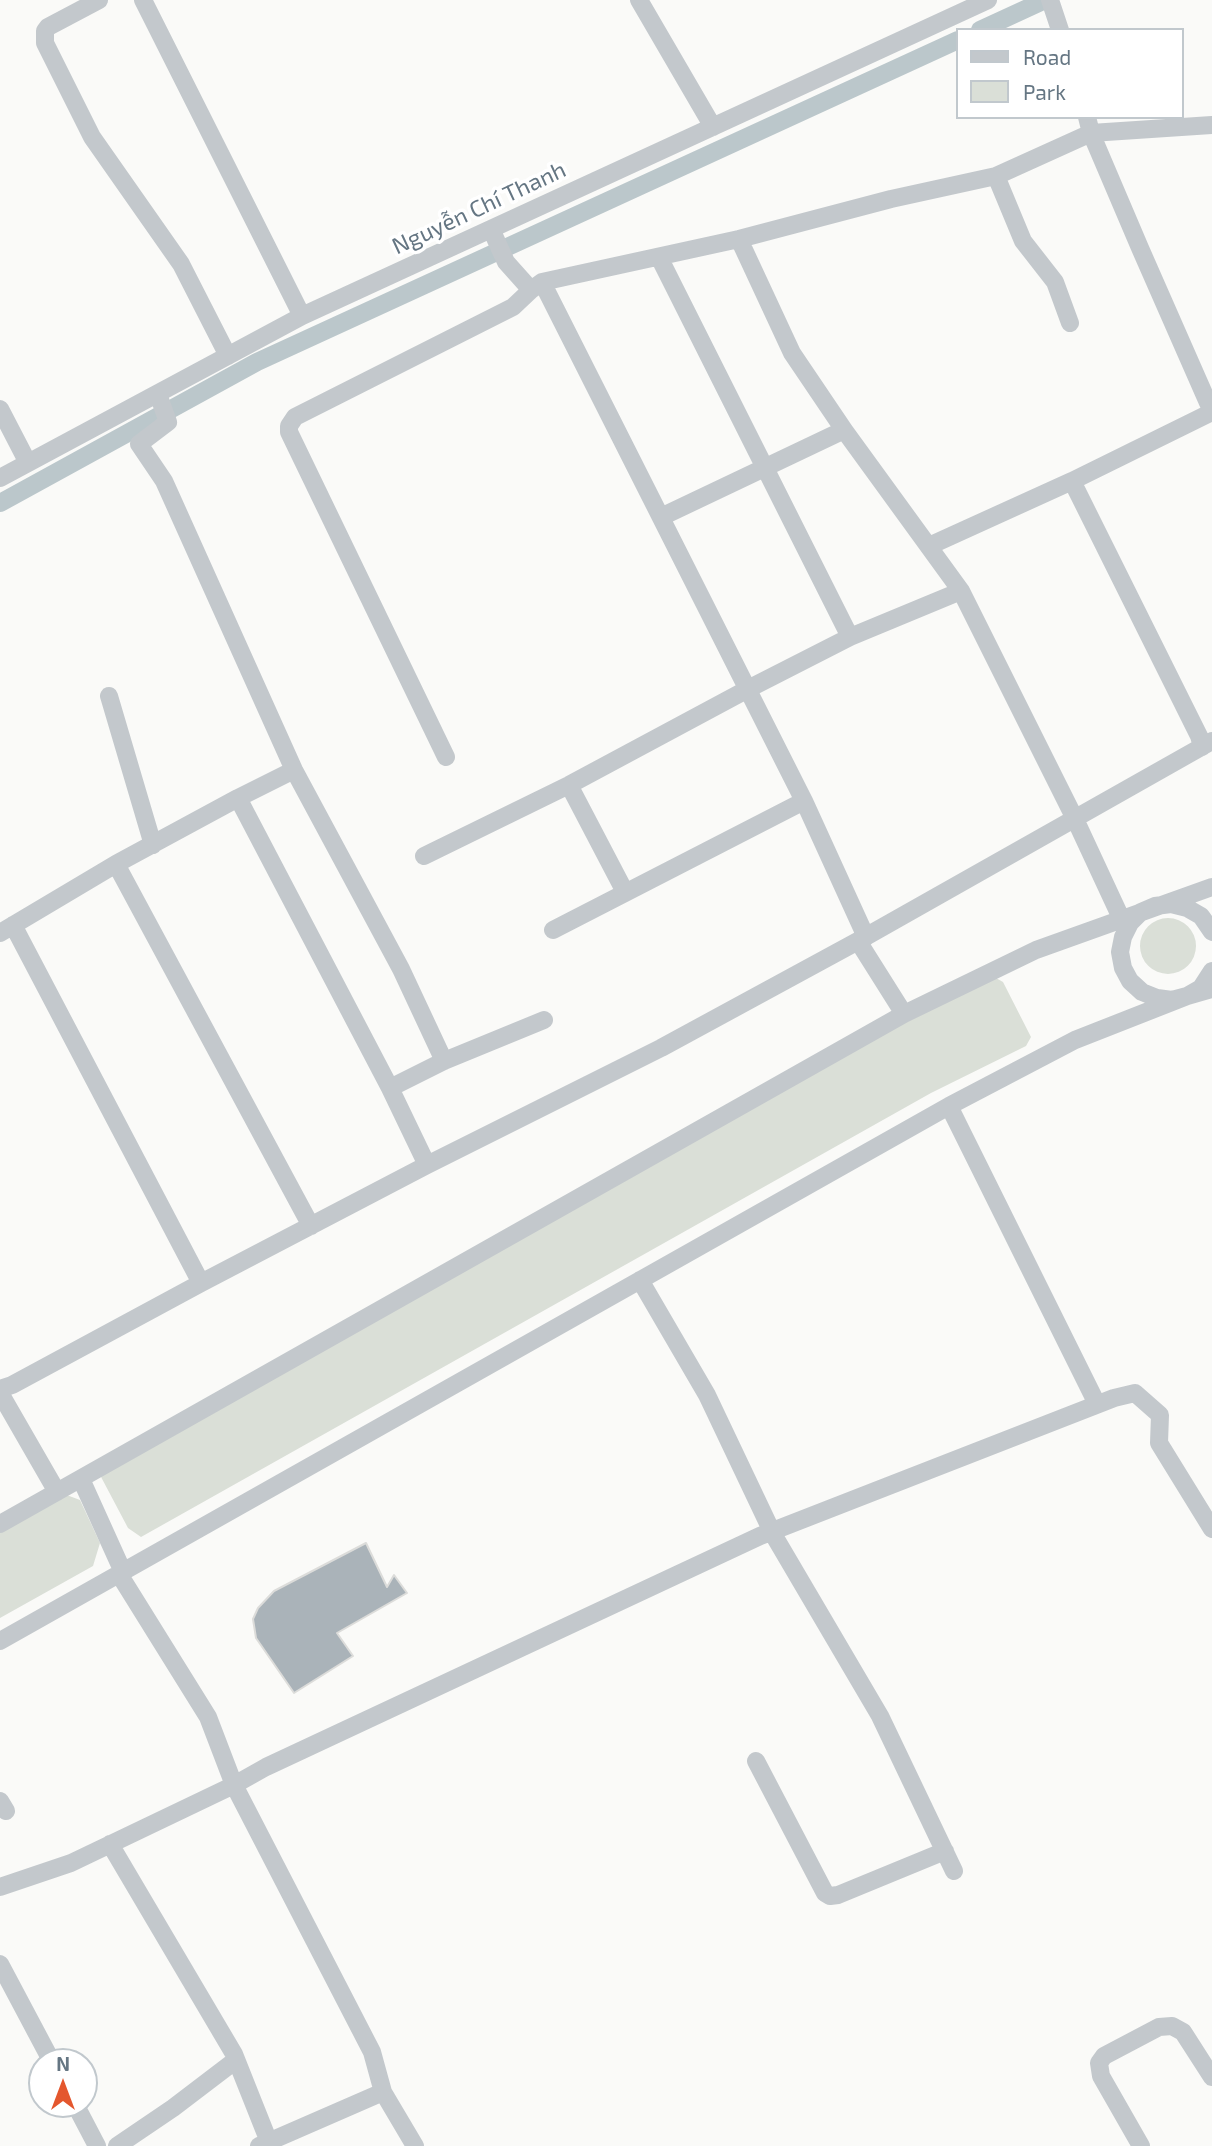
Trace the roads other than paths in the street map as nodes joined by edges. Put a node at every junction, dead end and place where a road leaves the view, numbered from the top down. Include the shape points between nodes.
1 (99, 0) edge
2 (143, 0) edge
3 (639, 0) edge
4 (988, 0) edge
5 (1052, 6) edge
6 (1059, 28) edge
7 (1089, 125) edge
8 (1212, 125) edge
9 (713, 127) junction
10 (996, 176) junction
11 (491, 229) junction
12 (739, 239) junction
13 (659, 257) junction
14 (536, 286) junction
15 (302, 316) junction
16 (1070, 323) dead end
17 (228, 356) junction
18 (161, 405) junction
19 (0, 409) edge
20 (1212, 412) edge
21 (844, 430) junction
22 (28, 463) junction
23 (764, 468) junction
24 (0, 478) edge
25 (1072, 481) junction
26 (661, 517) junction
27 (929, 546) junction
28 (961, 591) junction
29 (850, 637) junction
30 (748, 690) junction
31 (108, 696) dead end
32 (1207, 744) edge
33 (446, 757) dead end
34 (294, 770) junction
35 (569, 785) junction
36 (238, 798) junction
37 (804, 801) junction
38 (1076, 819) junction
39 (153, 845) junction
40 (424, 856) dead end
41 (116, 864) junction
42 (1212, 887) edge
43 (625, 892) junction
44 (1163, 905) junction
45 (1212, 905) edge
46 (1121, 918) junction
47 (6, 929) edge
48 (553, 930) dead end
49 (1212, 932) edge
50 (862, 939) junction
51 (1212, 971) edge
52 (1203, 988) edge
53 (904, 1014) junction
54 (544, 1020) dead end
55 (444, 1061) junction
56 (390, 1088) junction
57 (948, 1106) junction
58 (427, 1165) junction
59 (311, 1226) junction
60 (640, 1280) junction
61 (201, 1283) junction
62 (0, 1391) edge
63 (1097, 1404) junction
64 (81, 1479) junction
65 (57, 1492) junction
66 (0, 1524) edge
67 (1212, 1529) edge
68 (772, 1531) junction
69 (121, 1573) junction
70 (0, 1641) edge
71 (756, 1761) dead end
72 (234, 1785) junction
73 (110, 1844) junction
74 (944, 1851) junction
75 (954, 1871) dead end
76 (0, 1887) edge
77 (0, 1964) edge
78 (45, 2048) edge
79 (236, 2060) junction
80 (1212, 2077) edge
81 (383, 2092) junction
82 (82, 2118) edge
83 (264, 2144) edge
84 (97, 2146) edge
85 (117, 2146) edge
86 (415, 2146) edge
87 (1141, 2146) edge

1 - 17 street via 48,27 45,43 92,137 181,264
2 - 15 street
3 - 9 street
4 - 9 street, Nguyễn Chí Thanh
5 - 6 street
7 - 8 street
7 - 10 street
7 - 20 street
9 - 11 street, Nguyễn Chí Thanh
10 - 12 street
10 - 16 street via 1023,241 1055,282
11 - 14 street via 506,262
11 - 15 street, Nguyễn Chí Thanh
12 - 13 street
12 - 21 street via 792,353
13 - 14 street
13 - 23 street
14 - 26 street
14 - 33 street via 513,307 295,417 289,426
15 - 17 street, Nguyễn Chí Thanh
17 - 18 street, Nguyễn Chí Thanh
18 - 22 street, Nguyễn Chí Thanh
18 - 34 street via 168,422 139,444 164,481
19 - 22 street
20 - 25 street
21 - 23 street
21 - 27 street
22 - 24 street, Nguyễn Chí Thanh
23 - 26 street
23 - 29 street
25 - 27 street
25 - 32 street
26 - 30 street
27 - 28 street
28 - 29 street
28 - 38 street
29 - 30 street
30 - 35 street
30 - 37 street
31 - 39 street
32 - 38 street
34 - 36 street
34 - 55 street via 401,969
35 - 40 street
35 - 43 street
36 - 39 street
36 - 56 street
37 - 43 street
37 - 50 street
38 - 46 street
38 - 50 street
39 - 41 street
41 - 47 street
41 - 59 street
42 - 44 street
43 - 48 street
44 - 45 street
44 - 46 street
44 - 49 street via 1187,908
44 - 52 street via 1141,912 1130,923 1120,952 1123,968 1142,992 1157,998 1172,1000
46 - 53 street via 1036,950
47 - 61 street
50 - 53 street
50 - 58 street via 661,1048
51 - 52 street
52 - 57 street via 1075,1040
53 - 64 street
54 - 55 street
55 - 56 street
56 - 58 street
57 - 60 street
57 - 63 street
58 - 59 street
59 - 61 street
60 - 68 street via 707,1395
60 - 69 street
61 - 62 street
62 - 65 street
63 - 67 street via 1135,1393 1160,1415 1159,1443
63 - 68 street
64 - 65 street
64 - 69 street
65 - 66 street
68 - 72 street
68 - 74 street via 880,1716
69 - 70 street
69 - 72 street via 208,1717
71 - 74 street via 823,1891 830,1896
72 - 73 street
72 - 81 street via 372,2052
73 - 76 street
73 - 79 street
74 - 75 street
77 - 78 street
79 - 83 street
79 - 85 street
80 - 87 street via 1182,2032 1171,2026 1159,2027 1104,2056 1098,2068 1101,2076
81 - 83 street
81 - 86 street
82 - 84 street

